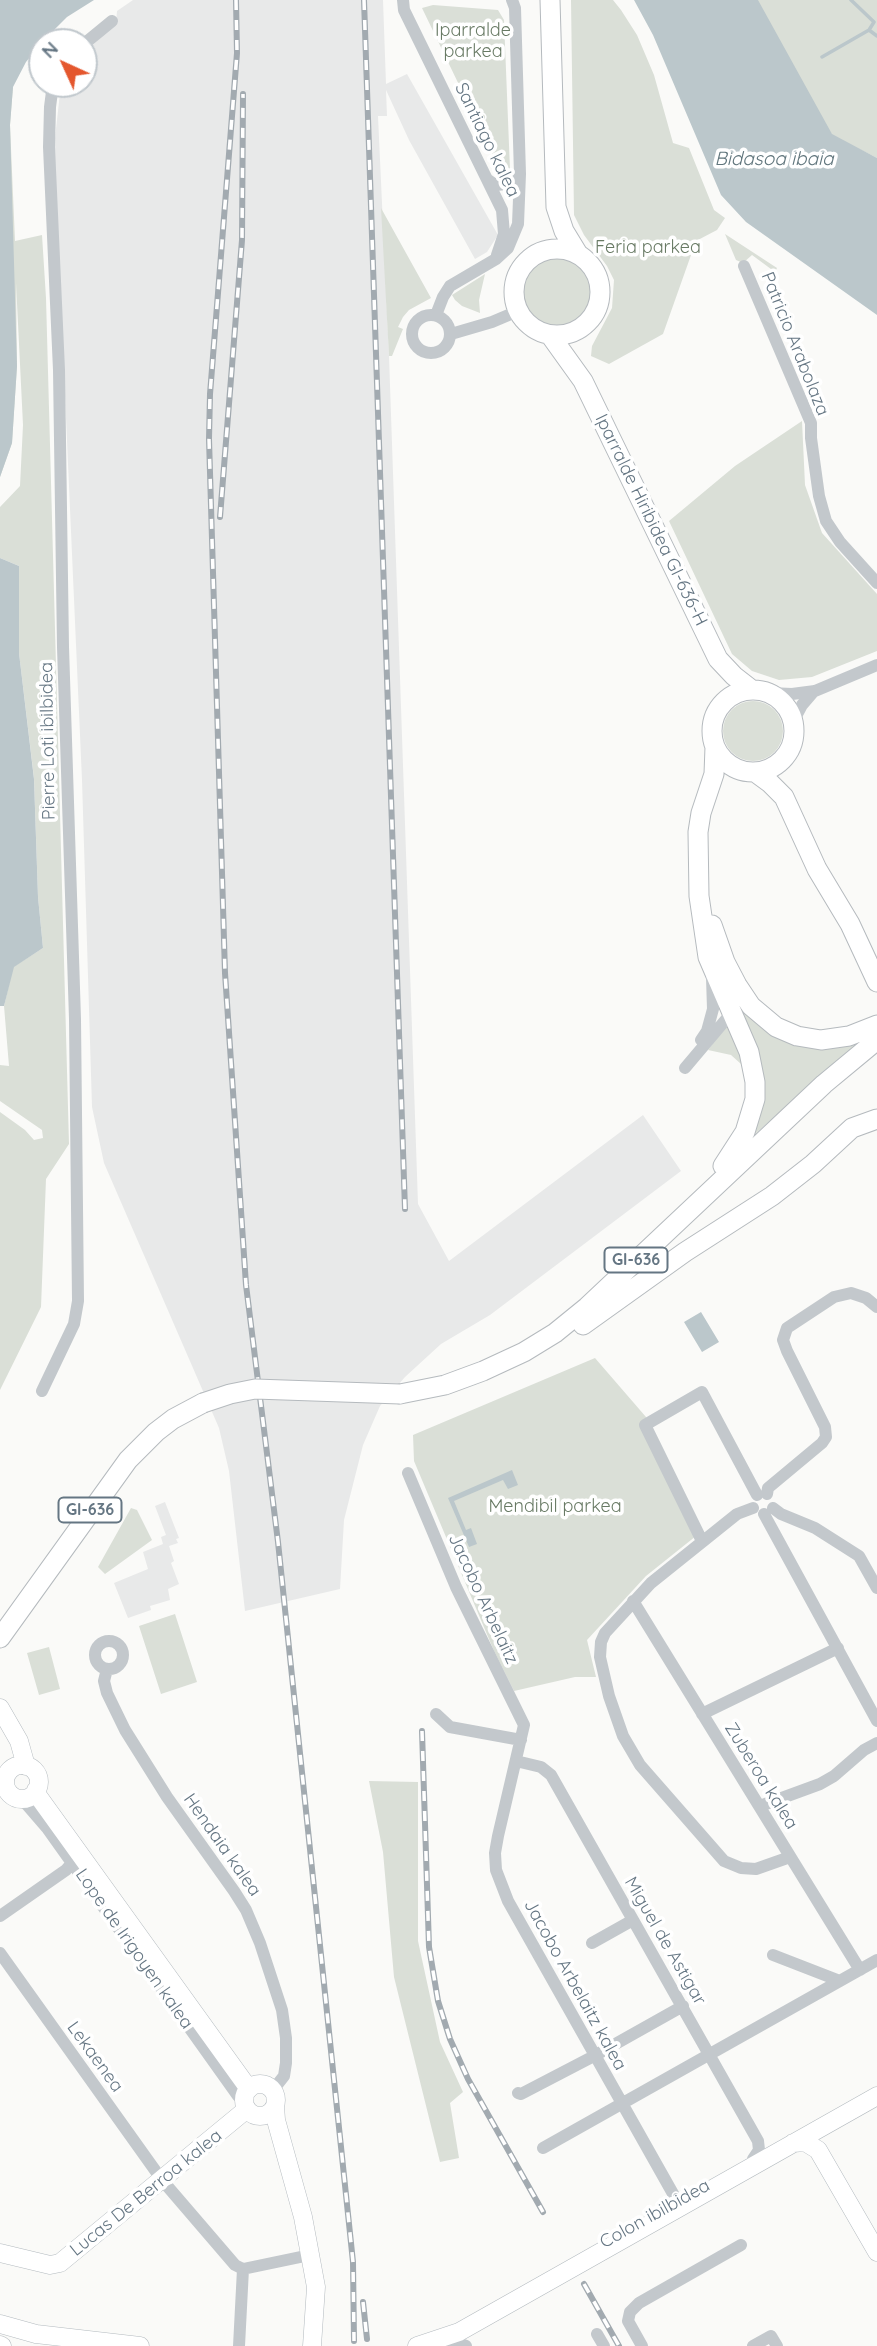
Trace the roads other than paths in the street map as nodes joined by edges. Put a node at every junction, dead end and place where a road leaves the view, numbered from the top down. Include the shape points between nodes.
1 (403, 0) edge
2 (512, 0) edge
3 (550, 0) edge
4 (112, 21) dead end
5 (98, 32) edge
6 (51, 98) edge
7 (520, 174) junction
8 (488, 180) junction
9 (555, 206) junction
10 (536, 254) junction
11 (578, 254) junction
12 (496, 259) junction
13 (744, 266) dead end
14 (518, 312) junction
15 (436, 315) junction
16 (585, 325) junction
17 (451, 334) junction
18 (550, 335) junction
19 (583, 381) junction
20 (877, 583) edge
21 (718, 659) junction
22 (877, 665) edge
23 (815, 691) junction
24 (761, 692) junction
25 (719, 707) junction
26 (793, 722) junction
27 (715, 747) junction
28 (781, 761) junction
29 (750, 771) junction
30 (783, 797) junction
31 (706, 800) junction
32 (701, 899) junction
33 (712, 970) junction
34 (877, 982) edge
35 (731, 1012) junction
36 (872, 1032) edge
37 (877, 1119) edge
38 (715, 1186) junction
39 (877, 1307) edge
40 (555, 1334) junction
41 (43, 1391) dead end
42 (408, 1473) dead end
43 (763, 1504) junction
44 (702, 1541) junction
45 (877, 1588) edge
46 (633, 1601) junction
47 (0, 1638) edge
48 (838, 1648) junction
49 (107, 1669) dead end
50 (0, 1708) edge
51 (436, 1714) dead end
52 (702, 1714) junction
53 (877, 1721) edge
54 (521, 1740) junction
55 (877, 1743) edge
56 (516, 1761) junction
57 (9, 1767) edge
58 (17, 1794) edge
59 (760, 1806) junction
60 (790, 1857) junction
61 (72, 1863) junction
62 (0, 1916) edge
63 (632, 1920) junction
64 (592, 1943) dead end
65 (0, 1954) edge
66 (773, 1955) dead end
67 (877, 1960) edge
68 (860, 1970) junction
69 (840, 1981) junction
70 (683, 2006) junction
71 (710, 2055) junction
72 (594, 2056) junction
73 (877, 2089) edge
74 (518, 2093) dead end
75 (877, 2096) edge
76 (274, 2098) junction
77 (247, 2100) junction
78 (621, 2104) junction
79 (834, 2120) junction
80 (798, 2138) junction
81 (543, 2148) dead end
82 (834, 2158) junction
83 (753, 2159) junction
84 (162, 2180) junction
85 (675, 2206) junction
86 (877, 2233) edge
87 (741, 2245) dead end
88 (877, 2252) edge
89 (0, 2253) edge
90 (310, 2255) junction
91 (243, 2269) junction
92 (0, 2324) edge
93 (466, 2334) edge
94 (597, 2334) dead end
95 (0, 2339) edge
96 (774, 2341) edge
97 (62, 2342) edge
98 (429, 2344) edge
99 (10, 2346) edge
100 (140, 2346) edge
101 (239, 2346) edge
102 (312, 2346) edge
103 (604, 2346) edge
104 (642, 2346) edge
105 (753, 2346) edge

1 - 8 street, Santiago kalea
2 - 7 street, Santiago kalea
3 - 9 main road, Iparralde Hiribidea GI-636-H
4 - 5 street
6 - 41 street, Pierre Loti ibilbidea via 78,1301 71,1331
7 - 8 street via 507,184
7 - 12 street, Santiago kalea via 516,234
8 - 12 street, Santiago kalea via 504,219
9 - 10 main road, Iparralde Hiribidea GI-636-H
9 - 11 main road, Iparralde Hiribidea GI-636-H
10 - 11 main road via 557,249
10 - 14 main road, Iparralde Hiribidea GI-636-H via 516,279
11 - 16 main road, Iparralde Hiribidea GI-636-H via 594,268 601,288 598,309
12 - 15 street via 450,286
13 - 20 street, Patricio Arabolaza via 811,423 826,521
14 - 17 street
14 - 18 main road, Iparralde Hiribidea GI-636-H via 531,327
15 - 17 street via 447,322
15 - 17 street via 423,317 414,326 416,345 426,352 439,351
16 - 18 main road via 568,334
16 - 19 main road, Iparralde Hiribidea GI-636-H via 580,353
18 - 19 main road, Iparralde Hiribidea GI-636-H
19 - 21 main road, Iparralde Hiribidea GI-636-H
21 - 24 main road, Iparralde Hiribidea GI-636-H via 734,676
21 - 25 main road, Iparralde Hiribidea GI-636-H
22 - 23 street
23 - 24 street
23 - 26 street
24 - 25 main road via 734,695
24 - 26 main road via 784,704
25 - 27 main road via 712,726
26 - 28 main road via 792,743
27 - 29 main road via 727,763
27 - 31 main road via 714,774
28 - 29 main road
28 - 30 main road
29 - 30 main road
29 - 31 main road via 723,782
30 - 34 main road
31 - 32 main road via 698,832
32 - 33 main road
32 - 35 street via 732,992
32 - 36 main road via 737,985 768,1021 797,1036 821,1040
33 - 35 main road
33 - 35 street via 713,1009 707,1031 685,1068
35 - 38 main road via 749,1052 755,1099 745,1132 719,1170
36 - 38 main road, GI-636 via 824,1084
37 - 40 main road via 852,1128 772,1196 578,1328
38 - 40 main road, GI-636
39 - 43 street via 850,1293 834,1297 787,1328 783,1340 826,1437 768,1488
40 - 47 main road, GI-636, bridge via 445,1385 400,1394 255,1389 203,1403 173,1419 128,1460
42 - 54 street, Jacobo Arbelaitz via 456,1587 524,1725
43 - 44 street via 737,1514
43 - 44 street via 702,1392 645,1425
43 - 45 street via 815,1528 859,1556
43 - 48 street
44 - 46 street
46 - 52 street, Zuberoa kalea
46 - 60 street via 605,1633 600,1649 609,1696 640,1765 724,1861 756,1869
48 - 52 street
48 - 53 street
49 - 76 street, Hendaia kalea via 107,1692 125,1730 234,1891 260,1943 282,2010 286,2038 284,2076
50 - 57 main road via 19,1741
51 - 54 street via 450,1727
52 - 59 street, Zuberoa kalea
54 - 56 street, Jacobo Arbelaitz
55 - 59 street via 820,1784
56 - 63 street, Miguel de Astigar via 541,1767 551,1775
56 - 72 street, Jacobo Arbelaitz kalea via 498,1836 496,1870
57 - 58 main road via 5,1784
57 - 58 main road via 36,1773 38,1778
58 - 61 street, Lope de Irigoyen kalea
58 - 77 main road, Lope de Irigoyen kalea via 38,1797
59 - 60 street, Zuberoa kalea
60 - 68 street, Zuberoa kalea
61 - 62 street
61 - 77 street, Lope de Irigoyen kalea via 238,2096
63 - 64 street
63 - 70 street, Miguel de Astigar
65 - 84 street, Lekaenea
66 - 69 street
67 - 68 street
68 - 69 street
69 - 71 street
70 - 71 street, Miguel de Astigar
70 - 72 street
71 - 78 street
71 - 83 street, Miguel de Astigar via 758,2141
72 - 74 street
72 - 78 street, Jacobo Arbelaitz kalea
73 - 80 main road, Colon ibilbidea
75 - 79 main road, Colon ibilbidea
76 - 77 main road via 269,2087 259,2084
76 - 77 main road via 271,2112 258,2116
76 - 90 main road
77 - 84 main road, Lucas De Berroa kalea
78 - 81 street
78 - 85 street, Jacobo Arbelaitz kalea
79 - 80 main road, Colon ibilbidea
79 - 82 main road via 826,2135
80 - 82 main road via 823,2141
80 - 83 main road, Colon ibilbidea
80 - 85 main road, Colon ibilbidea
80 - 88 main road via 818,2150
82 - 86 main road
83 - 85 main road, Colon ibilbidea
84 - 89 main road, Lucas De Berroa kalea via 60,2263 50,2265
84 - 91 street, Lekaenea
85 - 93 main road, Colon ibilbidea
87 - 104 street via 630,2312 628,2321
90 - 91 street
90 - 102 main road via 317,2295
91 - 101 street
92 - 97 main road
93 - 98 main road, Colon ibilbidea
93 - 98 street
94 - 103 street
95 - 99 street
96 - 105 street
97 - 100 main road

